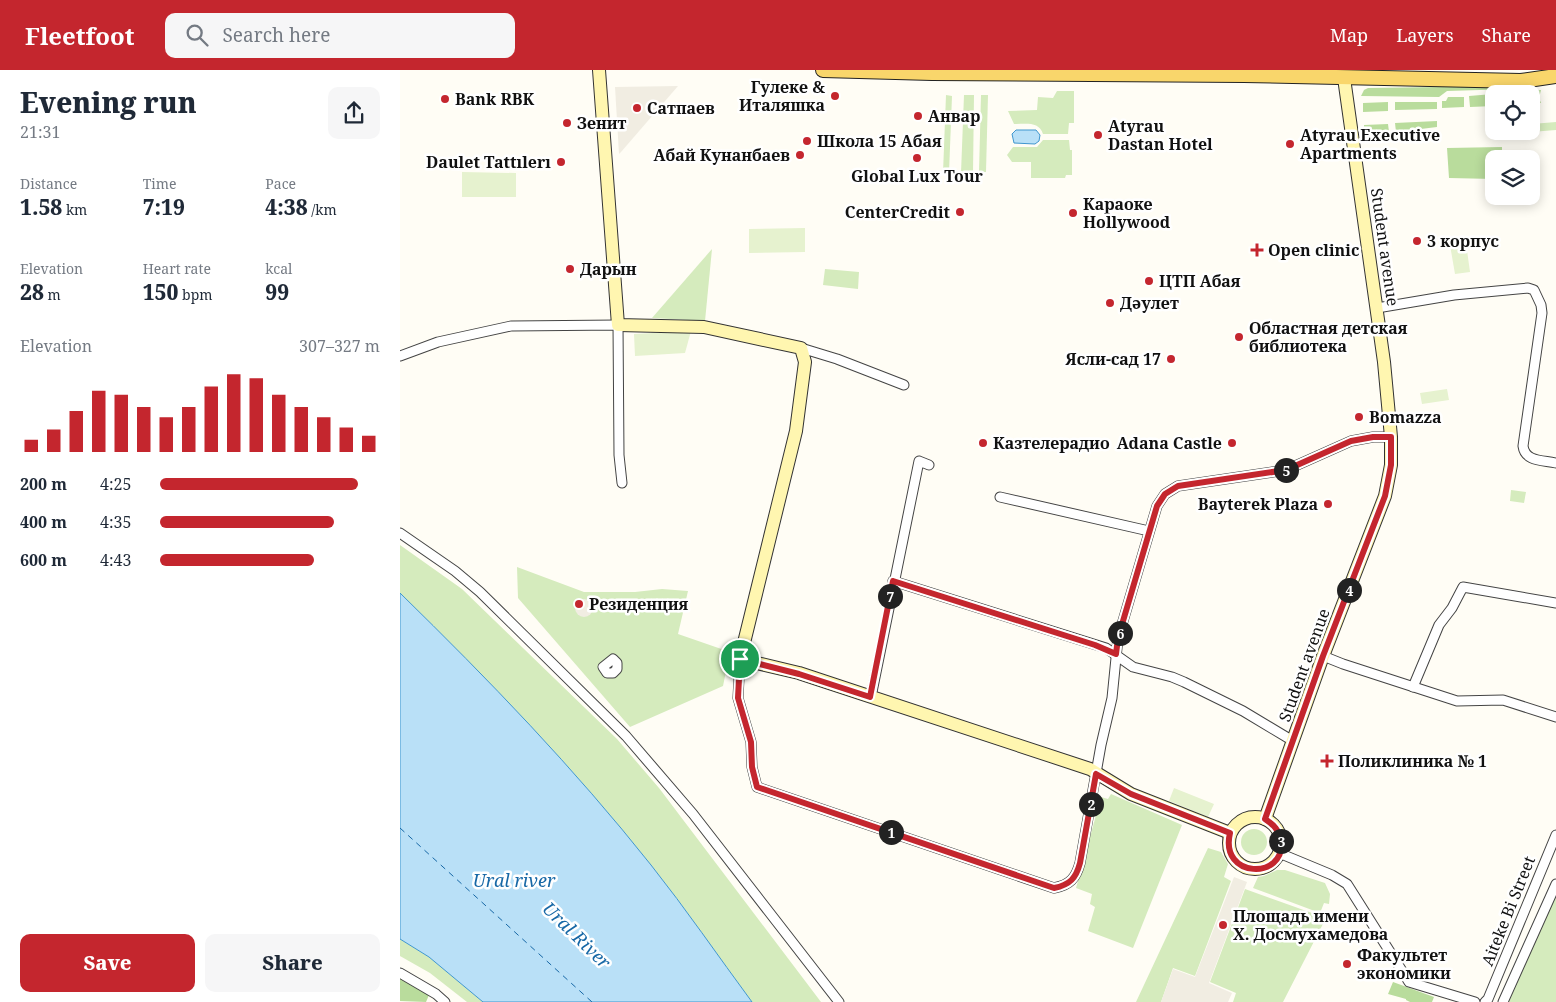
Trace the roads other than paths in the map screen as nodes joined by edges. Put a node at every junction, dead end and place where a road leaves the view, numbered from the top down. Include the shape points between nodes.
1 (599, 70) edge
2 (823, 70) edge
3 (1487, 70) edge
4 (932, 71) edge
5 (983, 72) edge
6 (1343, 73) edge
7 (1556, 76) edge
8 (1377, 308) junction
9 (618, 325) junction
10 (801, 348) junction
11 (400, 356) edge
12 (904, 385) dead end
13 (1391, 437) junction
14 (1556, 462) edge
15 (929, 465) dead end
16 (622, 483) dead end
17 (1000, 497) dead end
18 (1149, 531) junction
19 (400, 533) edge
20 (893, 581) junction
21 (1556, 603) edge
22 (1116, 654) junction
23 (1323, 656) junction
24 (740, 659) junction
25 (1413, 687) junction
26 (870, 697) junction
27 (1556, 717) edge
28 (1293, 741) junction
29 (1096, 774) junction
30 (1265, 819) junction
31 (1230, 833) junction
32 (1556, 835) edge
33 (1279, 853) junction
34 (1556, 884) edge
35 (400, 973) edge
36 (1487, 1001) edge
37 (445, 1002) edge
38 (839, 1002) edge
39 (1475, 1002) edge
40 (1502, 1002) edge

1 - 9 street
2 - 4 main road
3 - 7 main road
4 - 5 main road
5 - 6 main road
6 - 7 main road via 1520,80
6 - 8 street, Student avenue
8 - 13 street, Student avenue
8 - 14 street via 1462,294 1534,290 1542,313 1523,452 1530,458
9 - 10 street via 704,327
9 - 11 street via 511,326 438,342
9 - 16 street
10 - 12 street
10 - 24 street via 805,362 796,431
13 - 18 street via 1351,441 1286,470 1178,486 1165,494 1157,506
13 - 23 street, Student avenue via 1391,465 1385,496
15 - 20 street via 919,461
17 - 18 street
18 - 22 street
19 - 38 street via 480,592 626,736 694,814
20 - 22 street
20 - 26 street
21 - 25 street via 1463,587 1439,625
22 - 28 street via 1133,667 1184,682 1243,711
22 - 29 street via 1112,698
23 - 25 street
23 - 28 street, Student avenue
24 - 26 street
24 - 29 street via 738,698 751,742 757,787 1054,888 1070,883 1077,874
25 - 27 street via 1457,701 1503,700
26 - 29 street via 1090,769
28 - 30 street, Student avenue
29 - 31 street via 1131,794
30 - 31 street via 1248,818
30 - 33 street via 1279,833
31 - 33 street via 1230,854 1250,870 1268,866
32 - 36 street, Aiteke Bi Street
33 - 39 street via 1347,884 1409,982
34 - 40 street
35 - 37 street

